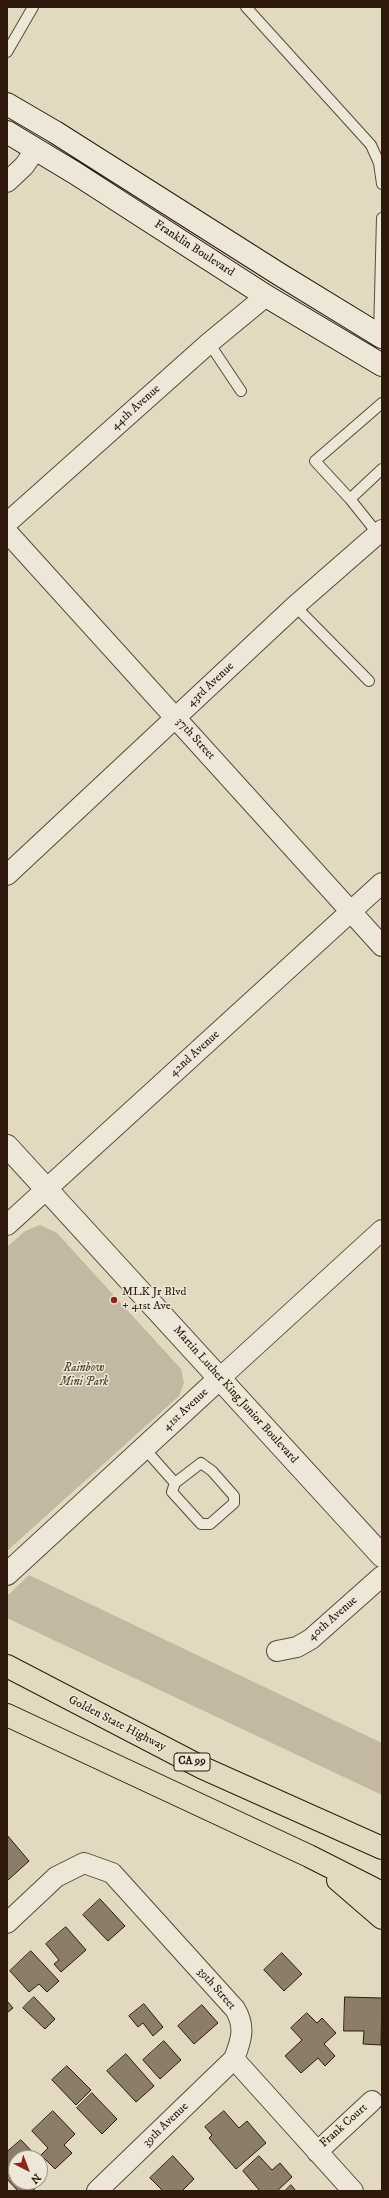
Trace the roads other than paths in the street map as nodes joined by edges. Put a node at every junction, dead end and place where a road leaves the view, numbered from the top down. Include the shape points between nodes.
1 (34, 7) edge
2 (246, 7) edge
3 (7, 52) edge
4 (7, 104) edge
5 (7, 116) edge
6 (7, 132) edge
7 (36, 149) junction
8 (7, 182) edge
9 (382, 184) edge
10 (126, 206) junction
11 (382, 218) edge
12 (382, 244) edge
13 (266, 296) junction
14 (380, 336) edge
15 (209, 343) junction
16 (382, 365) edge
17 (241, 391) dead end
18 (382, 403) edge
19 (382, 470) edge
20 (350, 499) junction
21 (7, 523) edge
22 (7, 532) edge
23 (380, 532) edge
24 (295, 606) junction
25 (369, 681) dead end
26 (176, 718) junction
27 (7, 875) edge
28 (382, 883) edge
29 (351, 912) junction
30 (382, 946) edge
31 (7, 1146) edge
32 (47, 1189) junction
33 (7, 1226) edge
34 (382, 1230) edge
35 (220, 1378) junction
36 (144, 1448) junction
37 (175, 1483) junction
38 (382, 1556) edge
39 (7, 1574) edge
40 (382, 1576) edge
41 (278, 1651) dead end
42 (7, 1666) edge
43 (7, 1715) edge
44 (382, 1848) edge
45 (309, 1856) junction
46 (382, 1893) edge
47 (382, 1918) edge
48 (7, 1923) edge
49 (234, 2059) junction
50 (372, 2101) dead end
51 (317, 2152) junction
52 (99, 2190) edge
53 (353, 2191) edge

1 - 3 lane
2 - 9 lane via 371,145 379,163
4 - 14 main road, Franklin Boulevard
5 - 10 main road via 11,121 100,172
6 - 7 main road, Franklin Boulevard
7 - 8 street via 24,166
7 - 10 main road, Franklin Boulevard
10 - 13 main road, Franklin Boulevard
11 - 12 lane
12 - 14 lane
13 - 15 street, 44th Avenue
13 - 16 main road, Franklin Boulevard
15 - 17 lane
15 - 21 street, 44th Avenue
18 - 20 lane via 315,461
19 - 20 lane
20 - 23 lane
22 - 26 street, 37th Street
23 - 24 street, 43rd Avenue
24 - 25 lane
24 - 26 street, 43rd Avenue
26 - 27 street, 43rd Avenue
26 - 29 street, 37th Street
28 - 29 street, 42nd Avenue
29 - 30 street, 37th Street
29 - 32 street, 42nd Avenue
31 - 32 main road, Martin Luther King Junior Boulevard
32 - 33 street, 42nd Avenue
32 - 35 main road, Martin Luther King Junior Boulevard
34 - 35 street, 41st Avenue
35 - 36 main road, 41st Avenue
35 - 38 main road, Martin Luther King Junior Boulevard
36 - 37 lane
36 - 39 main road, 41st Avenue
37 - 37 lane via 201,1463 212,1471 234,1496 234,1503 210,1524 201,1524 172,1492
40 - 41 street, 40th Avenue via 311,1639 297,1647
42 - 44 highway, Golden State Highway / CA 99 via 203,1768
43 - 45 highway
45 - 46 highway
45 - 47 highway
48 - 49 street, 39th Street via 56,1877 84,1863 112,1873 235,2009 240,2017 242,2030
49 - 51 street
49 - 52 street, 39th Avenue
50 - 51 street, Frank Court
51 - 53 street

